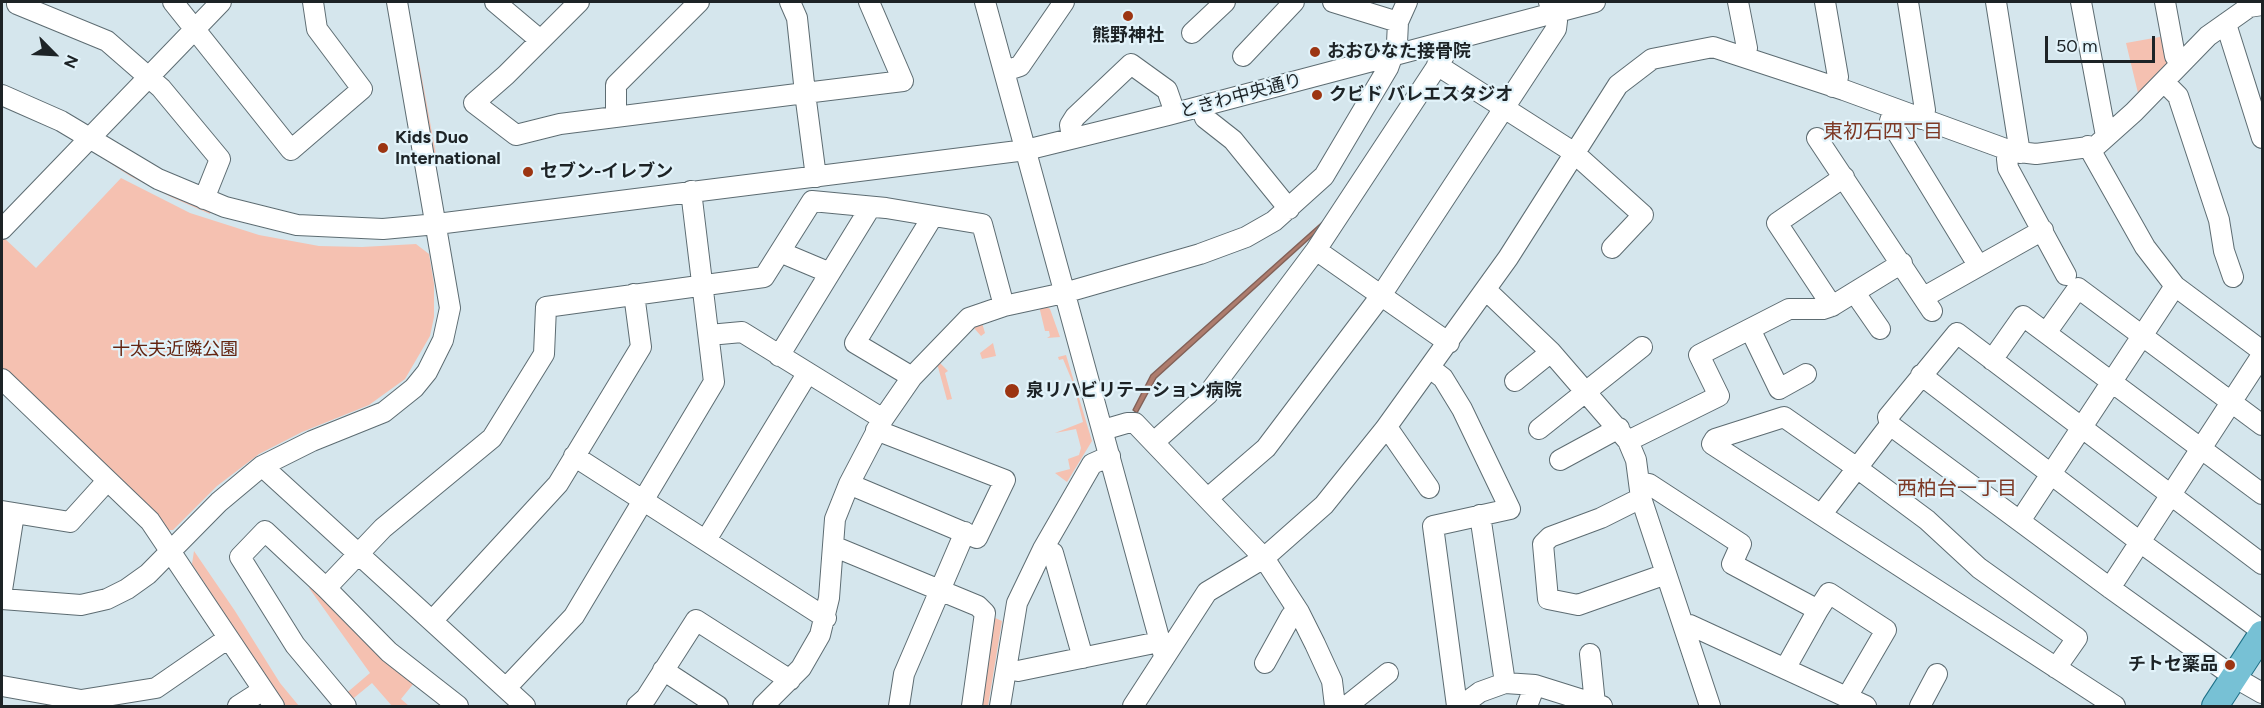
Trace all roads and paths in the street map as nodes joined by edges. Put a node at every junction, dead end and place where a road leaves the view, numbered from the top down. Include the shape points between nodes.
1 (18, 2) edge
2 (173, 2) edge
3 (221, 2) edge
4 (313, 2) edge
5 (397, 2) edge
6 (495, 2) edge
7 (579, 2) edge
8 (699, 2) edge
9 (790, 2) edge
10 (869, 2) edge
11 (985, 2) edge
12 (1064, 2) edge
13 (1225, 2) edge
14 (1294, 2) edge
15 (1333, 2) edge
16 (1407, 2) edge
17 (1594, 2) edge
18 (1738, 2) edge
19 (1825, 2) edge
20 (1908, 2) edge
21 (1995, 2) edge
22 (2081, 2) edge
23 (2165, 2) edge
24 (2253, 5) edge
25 (1552, 7) edge
26 (1398, 22) junction
27 (2226, 24) junction
28 (196, 27) junction
29 (1192, 33) dead end
30 (540, 40) junction
31 (1448, 42) junction
32 (1393, 54) junction
33 (1243, 56) dead end
34 (1744, 57) junction
35 (2181, 63) junction
36 (1437, 65) junction
37 (1005, 71) junction
38 (149, 75) junction
39 (2164, 82) junction
40 (1833, 87) junction
41 (805, 93) junction
42 (2, 95) edge
43 (1202, 106) junction
44 (1504, 110) junction
45 (1894, 110) junction
46 (1175, 113) junction
47 (616, 117) junction
48 (1922, 119) junction
49 (2106, 136) junction
50 (91, 137) junction
51 (1072, 138) junction
52 (1817, 138) dead end
53 (2262, 138) edge
54 (2088, 146) junction
55 (1026, 150) junction
56 (1573, 152) junction
57 (2016, 152) junction
58 (816, 177) junction
59 (1844, 177) junction
60 (691, 191) junction
61 (204, 199) junction
62 (870, 208) junction
63 (1289, 209) junction
64 (933, 216) junction
65 (437, 224) junction
66 (2, 229) edge
67 (2043, 230) junction
68 (1612, 248) dead end
69 (1316, 250) junction
70 (780, 252) junction
71 (1902, 263) junction
72 (1978, 265) junction
73 (830, 273) junction
74 (2066, 275) dead end
75 (2233, 277) dead end
76 (703, 284) junction
77 (2175, 286) junction
78 (1486, 290) junction
79 (1064, 293) junction
80 (1855, 293) junction
81 (634, 294) junction
82 (1380, 297) junction
83 (1004, 306) junction
84 (1832, 306) junction
85 (1750, 329) junction
86 (1880, 329) dead end
87 (2046, 333) junction
88 (709, 335) junction
89 (2142, 335) junction
90 (1449, 343) junction
91 (1642, 347) dead end
92 (1551, 352) junction
93 (2262, 353) edge
94 (779, 356) junction
95 (1992, 360) junction
96 (1430, 368) junction
97 (807, 374) junction
98 (1806, 374) dead end
99 (1921, 375) junction
100 (912, 377) junction
101 (2112, 380) junction
102 (1515, 381) dead end
103 (4, 386) edge
104 (1588, 392) junction
105 (2232, 402) junction
106 (879, 425) junction
107 (1890, 425) junction
108 (2262, 425) edge
109 (2083, 426) junction
110 (1385, 429) junction
111 (1539, 429) dead end
112 (1103, 430) junction
113 (1623, 434) junction
114 (1154, 442) junction
115 (2201, 447) junction
116 (574, 456) junction
117 (1110, 456) junction
118 (1560, 460) dead end
119 (262, 466) junction
120 (1857, 468) junction
121 (2052, 474) junction
122 (107, 481) junction
123 (849, 484) junction
124 (1429, 488) dead end
125 (1640, 490) junction
126 (2262, 494) edge
127 (2170, 495) junction
128 (1209, 498) junction
129 (643, 500) junction
130 (8, 512) edge
131 (1480, 514) junction
132 (1821, 515) junction
133 (2020, 521) junction
134 (965, 532) junction
135 (706, 540) junction
136 (2140, 542) junction
137 (833, 546) junction
138 (1042, 549) junction
139 (170, 553) junction
140 (359, 554) junction
141 (1264, 558) junction
142 (2262, 564) edge
143 (1666, 574) junction
144 (326, 588) junction
145 (2110, 588) junction
146 (2, 590) edge
147 (940, 590) junction
148 (2, 599) edge
149 (1818, 610) junction
150 (1299, 612) junction
151 (826, 618) junction
152 (432, 621) junction
153 (1683, 627) junction
154 (2262, 632) edge
155 (227, 639) junction
156 (1161, 649) junction
157 (1590, 654) dead end
158 (1083, 658) junction
159 (1265, 663) dead end
160 (1786, 668) junction
161 (2056, 668) junction
162 (1007, 669) junction
163 (663, 670) junction
164 (1388, 673) dead end
165 (1937, 674) dead end
166 (2234, 677) junction
167 (790, 680) junction
168 (1505, 683) junction
169 (1535, 685) junction
170 (2, 686) edge
171 (506, 688) junction
172 (263, 690) junction
173 (2262, 693) edge
174 (1847, 697) junction
175 (38, 699) edge
176 (127, 700) edge
177 (1574, 702) edge
178 (1599, 705) edge
179 (238, 706) edge
180 (274, 706) edge
181 (346, 706) edge
182 (458, 706) edge
183 (525, 706) edge
184 (637, 706) edge
185 (718, 706) edge
186 (763, 706) edge
187 (899, 706) edge
188 (972, 706) edge
189 (1000, 706) edge
190 (1133, 706) edge
191 (1335, 706) edge
192 (1459, 706) edge
193 (1527, 706) edge
194 (1710, 706) edge
195 (1866, 706) edge
196 (1920, 706) edge
197 (2115, 706) edge
198 (2215, 706) edge

1 - 38 street via 107,41
2 - 28 street
3 - 28 street
4 - 28 street via 317,29 362,89 291,150
5 - 65 street
6 - 30 street
7 - 30 street
8 - 47 street via 616,85
9 - 41 street via 797,18
10 - 41 street via 903,81
11 - 37 street
12 - 37 street via 1020,66
13 - 29 street
14 - 33 street
15 - 26 street
16 - 26 street
17 - 25 street, ときわ中央通り
18 - 34 street
19 - 40 street via 1838,77
20 - 48 street via 1925,111
21 - 57 street
22 - 49 street
23 - 35 street via 2175,56
24 - 27 street
25 - 31 street, ときわ中央通り
25 - 44 street via 1556,29
26 - 32 street
27 - 35 street
27 - 53 street
28 - 38 street
30 - 47 street via 474,103 516,135 560,124
31 - 32 street, ときわ中央通り
31 - 36 street via 1449,48
32 - 43 street, ときわ中央通り
32 - 63 street via 1324,176
34 - 40 street
34 - 56 street via 1713,47 1652,59 1618,85
35 - 39 street
36 - 44 street
36 - 69 street
37 - 55 street
38 - 50 street
38 - 61 street via 220,159
39 - 49 street
39 - 75 street via 2178,96 2219,220
40 - 45 street
41 - 47 street
41 - 58 street
42 - 50 street, ときわ中央通り
43 - 46 street, ときわ中央通り
43 - 63 street via 1205,118 1233,140
44 - 56 street
44 - 82 street
45 - 48 street
45 - 72 street via 1890,121
46 - 51 street, ときわ中央通り
46 - 51 street via 1167,90 1131,64 1075,117 1070,125
48 - 57 street
49 - 54 street via 2096,146
50 - 61 street, ときわ中央通り via 158,179
50 - 66 street
51 - 55 street, ときわ中央通り
52 - 59 street
54 - 57 street via 2036,154
54 - 77 street via 2145,247
55 - 58 street, ときわ中央通り
55 - 79 street
56 - 68 street via 1643,214
56 - 78 street
57 - 67 street via 2007,159 2008,168
58 - 60 street, ときわ中央通り
59 - 71 street
59 - 84 street via 1777,223
60 - 65 street, ときわ中央通り
60 - 76 street
61 - 65 street, ときわ中央通り via 264,218 309,226 358,229
62 - 64 street
62 - 70 street via 812,201
62 - 73 street
63 - 79 street via 1246,237
64 - 83 street via 982,224
64 - 100 street via 855,343
65 - 119 street via 450,308 443,340 426,372 414,388 384,412
67 - 72 street
67 - 74 street
69 - 82 street
69 - 114 street via 1208,394
70 - 73 street
70 - 76 street via 764,277
71 - 72 street via 1928,304
71 - 80 street
73 - 94 street
76 - 81 street
76 - 88 street
77 - 89 street
77 - 93 street
78 - 90 street
78 - 92 street
79 - 83 street
79 - 112 street
80 - 84 street
80 - 86 street
81 - 116 street via 641,347
81 - 140 street via 546,307 544,354 492,438 383,528
82 - 90 street
82 - 128 street via 1266,448
83 - 100 street via 969,318
84 - 85 street via 1789,309
85 - 98 street via 1779,389
85 - 113 street via 1699,355 1719,396
87 - 89 street via 2078,288
87 - 95 street via 2023,316
87 - 101 street
88 - 94 street via 742,332
88 - 129 street via 714,382
89 - 101 street
89 - 105 street
90 - 96 street
91 - 104 street
92 - 102 street
92 - 104 street
93 - 105 street
94 - 97 street
95 - 99 street via 1957,333
95 - 109 street
96 - 110 street
96 - 131 street via 1443,378 1462,409 1510,509
97 - 106 street
97 - 135 street
99 - 107 street via 1888,417
99 - 121 street
100 - 106 street
101 - 109 street
101 - 115 street
103 - 122 street
104 - 111 street
104 - 113 street
105 - 108 street
105 - 115 street
106 - 123 street
106 - 134 street via 1005,480 977,538
107 - 120 street
107 - 133 street
109 - 121 street
109 - 127 street
110 - 124 street
110 - 141 street via 1324,505
112 - 114 street via 1135,423
112 - 117 street
113 - 118 street
113 - 125 street via 1636,460
114 - 128 street
115 - 126 street
115 - 127 street
116 - 129 street
116 - 152 street via 558,484
117 - 138 street via 1092,464
117 - 156 street
119 - 139 street via 219,502
119 - 140 street
120 - 132 street
120 - 132 street via 1784,417 1715,439 1712,444
120 - 161 street via 1927,520 1979,568 2077,638
121 - 133 street
121 - 136 street
122 - 130 street via 70,522
122 - 139 street via 150,521
123 - 134 street
123 - 137 street via 835,519
125 - 143 street
125 - 143 street via 1601,518 1550,537 1543,544 1548,599 1578,605
125 - 149 street via 1649,484 1741,544 1732,564
127 - 136 street
127 - 142 street
128 - 141 street
129 - 135 street
129 - 171 street via 574,616
130 - 146 street
131 - 168 street
131 - 192 street via 1433,526
132 - 161 street
133 - 145 street
134 - 147 street
135 - 151 street
136 - 145 street
136 - 154 street
137 - 147 street
137 - 151 street
138 - 158 street via 1053,553
138 - 162 street via 1017,603
139 - 148 street via 127,589 97,602 54,605
139 - 155 street
140 - 144 street
140 - 152 street
141 - 150 street
141 - 156 street via 1207,592
143 - 153 street
144 - 181 street via 265,531 240,557 295,645
144 - 182 street via 389,652
145 - 166 street
147 - 187 street via 904,674
147 - 188 street via 978,606 985,613
149 - 160 street
149 - 174 street via 1829,593 1886,630
150 - 159 street via 1291,616
150 - 191 street via 1332,681
151 - 167 street via 812,650
152 - 171 street
153 - 160 street via 1690,625
153 - 194 street
154 - 166 main road
155 - 172 street
155 - 176 street via 156,688
156 - 158 street
156 - 190 street
157 - 178 street
158 - 162 street via 1018,671
160 - 174 street
161 - 197 street
162 - 189 street
163 - 167 street via 696,620
163 - 184 street
163 - 185 street
164 - 191 street via 1348,705
165 - 196 street
166 - 173 street
166 - 198 main road
167 - 186 street
168 - 169 street
168 - 192 street via 1480,692
169 - 177 street
169 - 193 street
170 - 175 street
171 - 183 street
172 - 179 street
172 - 180 street
174 - 195 street
175 - 176 street
177 - 178 street

